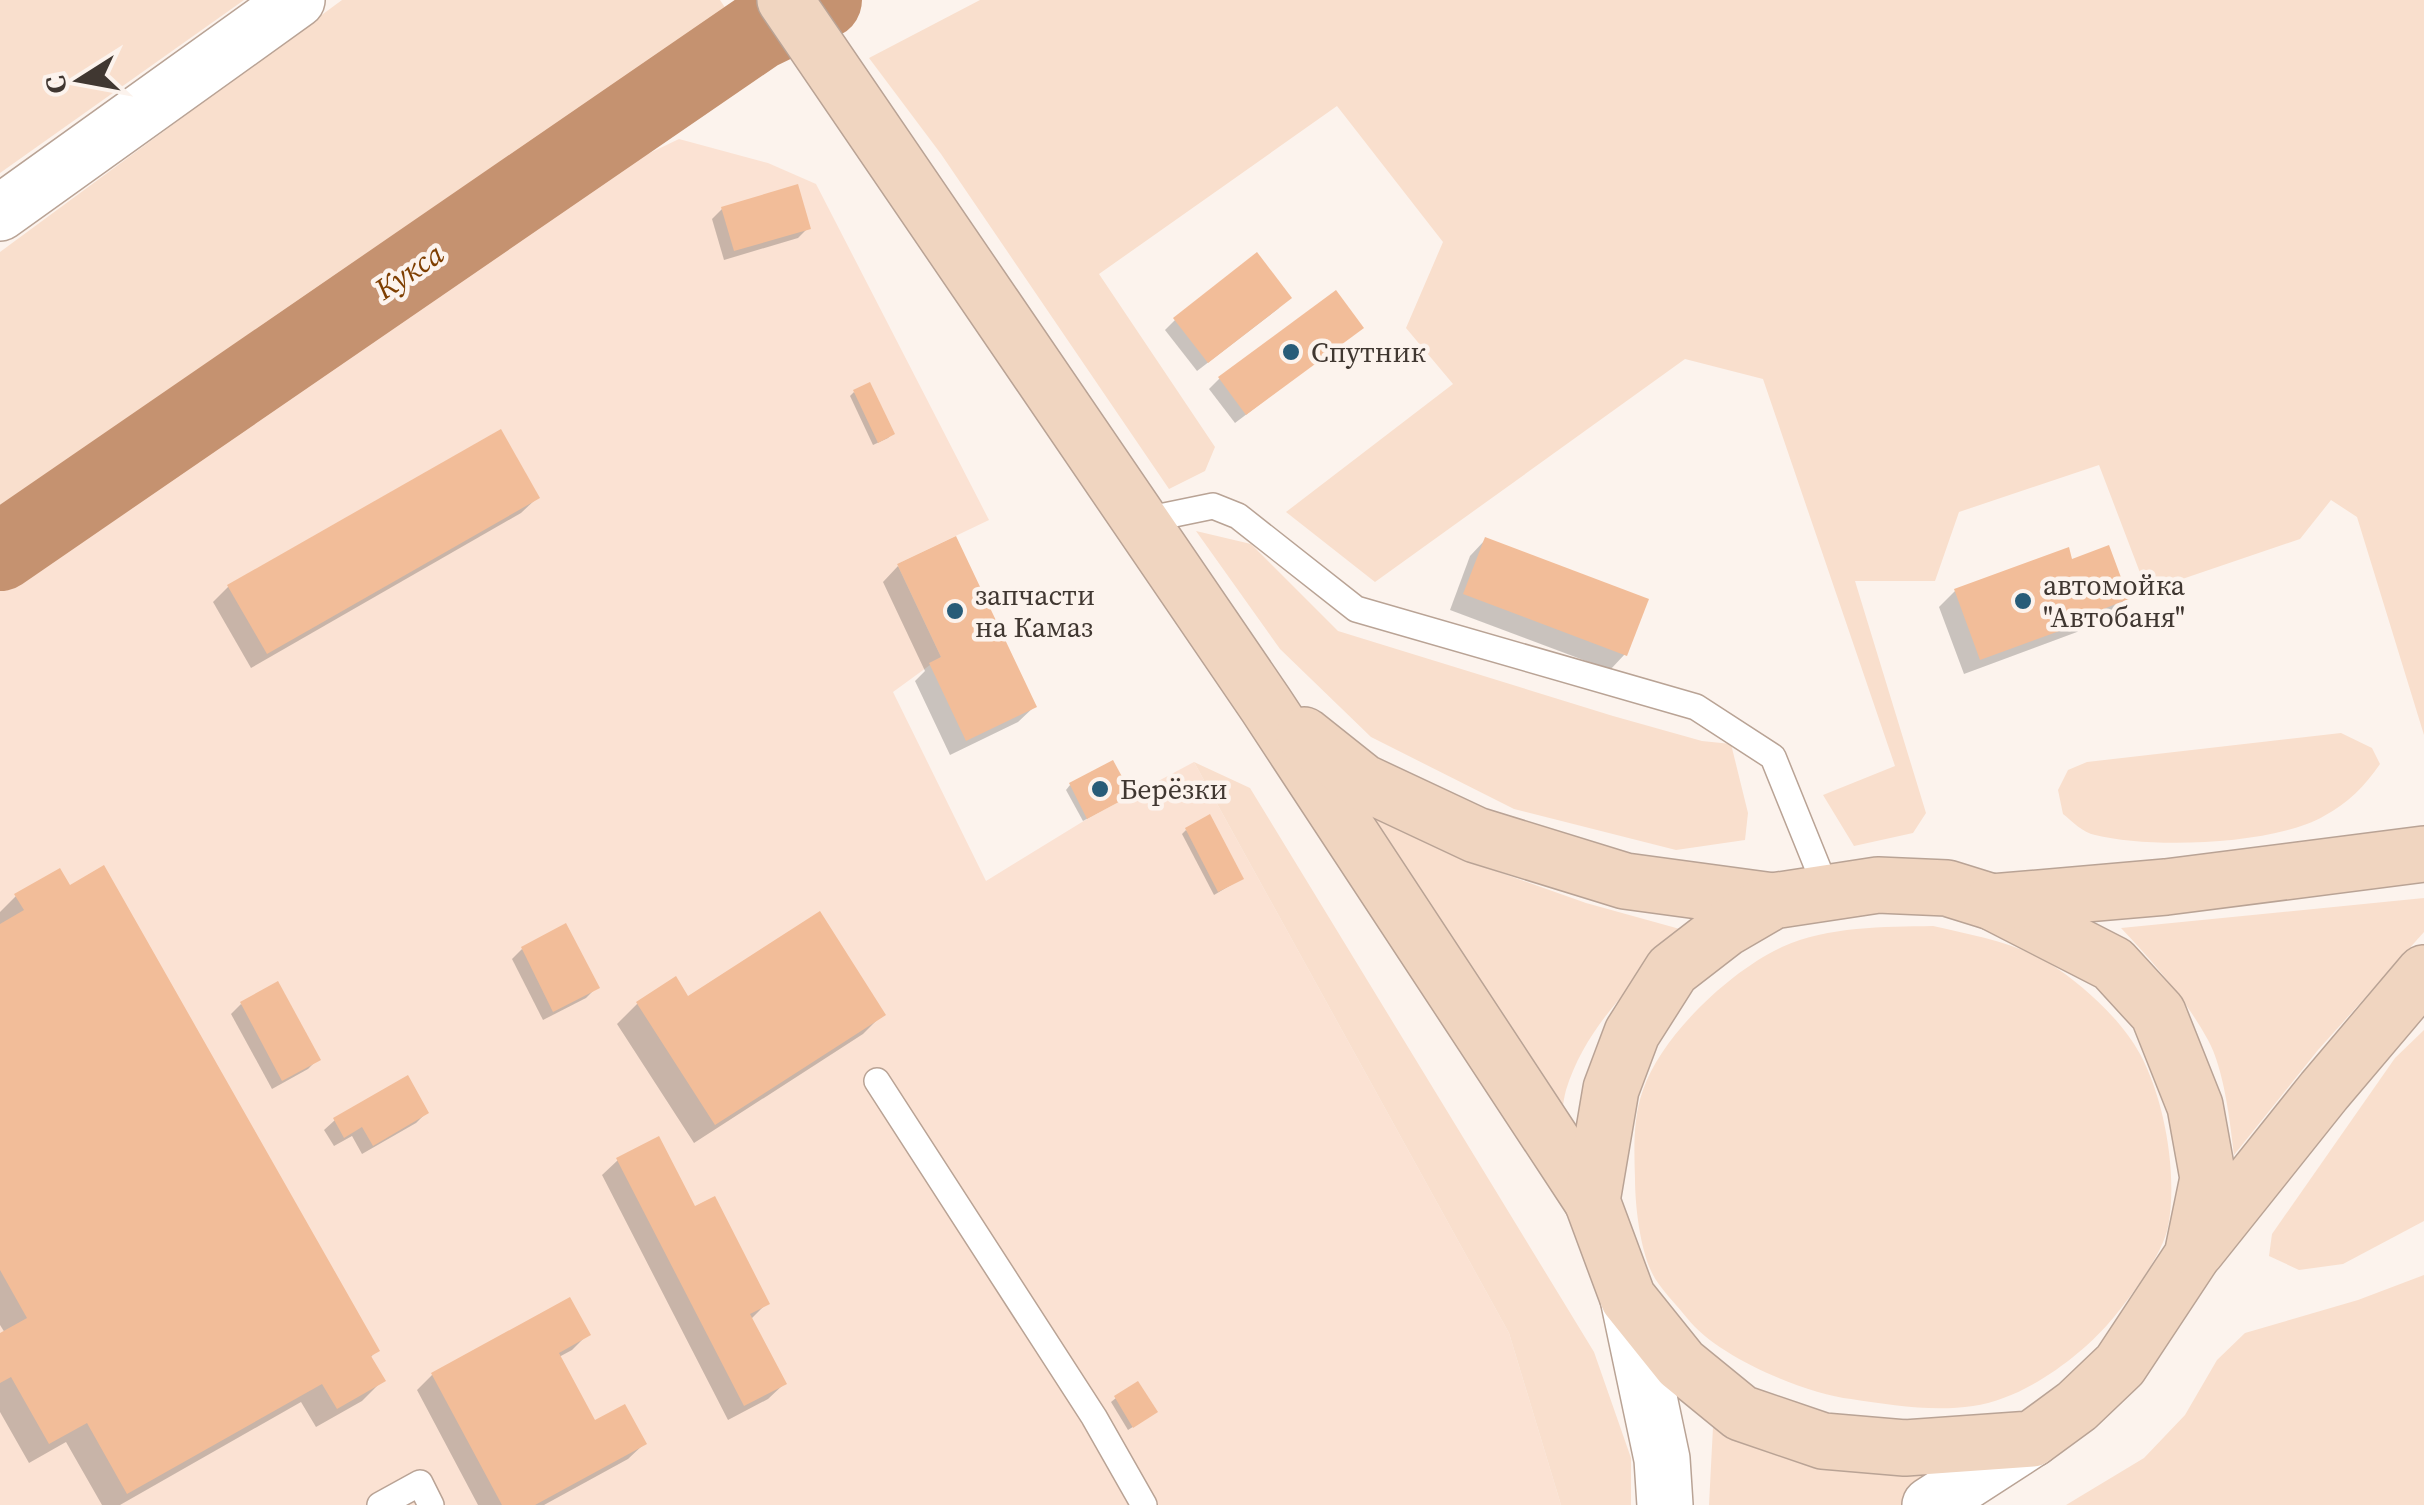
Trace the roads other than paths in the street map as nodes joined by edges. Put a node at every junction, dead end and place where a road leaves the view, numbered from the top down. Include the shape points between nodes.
1 (297, 0) edge
2 (786, 0) edge
3 (0, 213) edge
4 (1140, 522) junction
5 (1266, 705) junction
6 (2424, 854) edge
7 (1828, 893) junction
8 (1772, 901) junction
9 (1992, 902) junction
10 (2424, 973) edge
11 (877, 1081) dead end
12 (1592, 1201) junction
13 (2192, 1256) junction
14 (1628, 1298) junction
15 (2032, 1439) junction
16 (380, 1505) edge
17 (431, 1505) edge
18 (1144, 1505) edge
19 (1665, 1505) edge
20 (1930, 1505) edge

1 - 3 street
2 - 4 main road
4 - 5 main road
4 - 7 lane via 1213,506 1238,516 1356,609 1696,707 1773,757
5 - 8 main road via 1363,782 1476,836 1625,881
5 - 12 main road
6 - 9 main road
7 - 8 main road
7 - 9 main road via 1878,884 1946,888
8 - 12 main road via 1672,970 1632,1032 1610,1089
9 - 13 main road via 2113,964 2158,1012 2195,1106 2208,1178
10 - 13 main road
11 - 18 lane
12 - 14 main road
13 - 15 main road via 2120,1365
14 - 15 main road via 1681,1364 1757,1419 1823,1441 1905,1448
14 - 19 street via 1662,1459
15 - 20 street
16 - 17 lane via 420,1483

